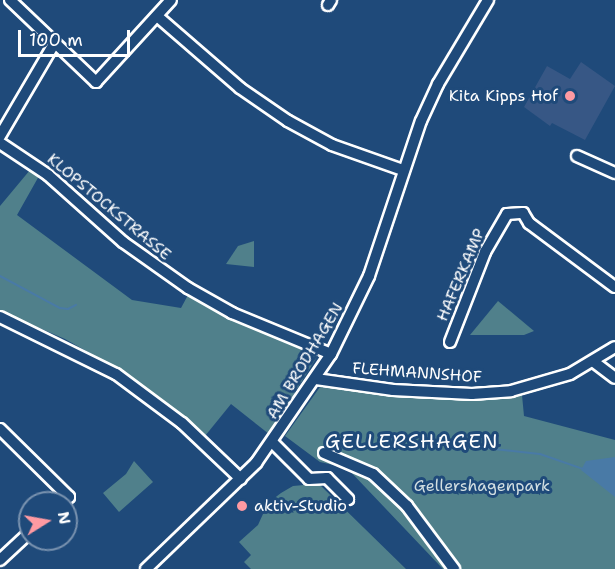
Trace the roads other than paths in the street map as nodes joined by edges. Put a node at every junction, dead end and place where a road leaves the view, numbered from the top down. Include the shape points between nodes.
1 (10, 0) edge
2 (171, 0) edge
3 (488, 0) edge
4 (157, 16) junction
5 (54, 44) junction
6 (0, 136) edge
7 (0, 143) edge
8 (577, 156) dead end
9 (403, 170) junction
10 (615, 173) edge
11 (615, 287) edge
12 (0, 317) edge
13 (450, 342) dead end
14 (615, 347) edge
15 (331, 354) junction
16 (594, 362) junction
17 (615, 378) edge
18 (316, 379) junction
19 (0, 429) edge
20 (272, 442) junction
21 (324, 453) dead end
22 (241, 479) junction
23 (63, 491) edge
24 (348, 500) dead end
25 (18, 543) edge
26 (0, 560) edge
27 (146, 569) edge
28 (454, 569) edge

1 - 5 street
2 - 4 street
3 - 9 street, AM BRODHAGEN via 438,84
4 - 5 street via 99,81 92,81
4 - 9 street via 234,83 288,121 332,145
5 - 6 street
7 - 15 street, KLOPSTOCKSTRASSE via 48,175 123,242 188,288 232,313
8 - 10 street
9 - 15 street, AM BRODHAGEN via 369,276
11 - 13 street, HAFERKAMP via 529,223 523,213 507,214 485,252
12 - 22 street via 116,374 182,423
14 - 16 street, FLEHMANNSHOF
15 - 18 street, AM BRODHAGEN
16 - 17 street
16 - 18 street, FLEHMANNSHOF via 534,387 489,393 376,389
18 - 20 street, AM BRODHAGEN
19 - 23 street
20 - 22 street, AM BRODHAGEN
20 - 24 street via 309,479 327,478
21 - 28 street via 373,474 407,506
22 - 27 street, AM BRODHAGEN
25 - 26 street

